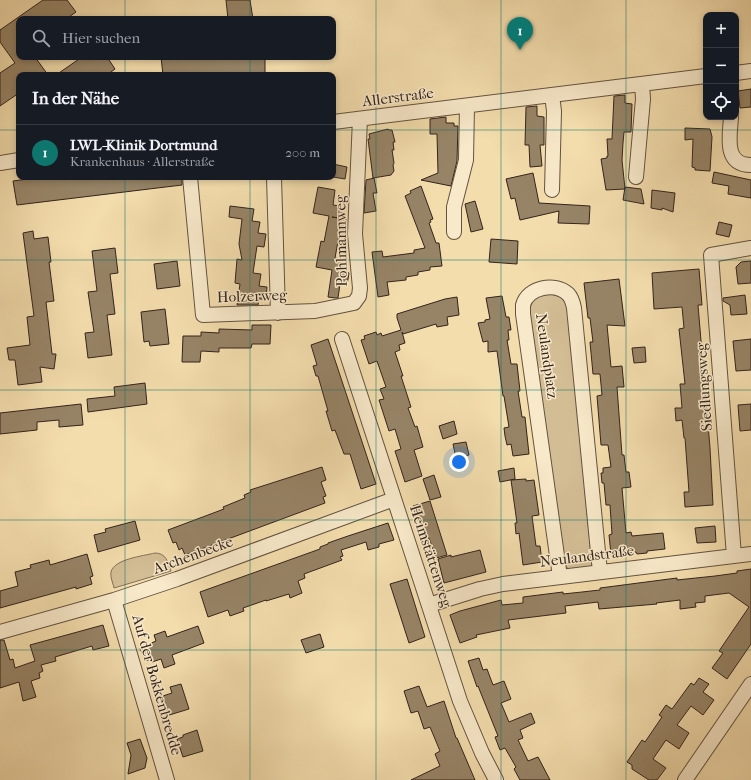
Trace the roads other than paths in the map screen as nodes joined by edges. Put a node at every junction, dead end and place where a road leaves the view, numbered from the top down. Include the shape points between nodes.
1 (751, 71) edge
2 (739, 73) edge
3 (703, 76) edge
4 (642, 84) junction
5 (552, 95) junction
6 (467, 106) junction
7 (360, 119) junction
8 (731, 120) edge
9 (336, 122) edge
10 (16, 160) edge
11 (0, 163) edge
12 (751, 165) edge
13 (636, 177) dead end
14 (190, 180) edge
15 (274, 180) edge
16 (552, 190) dead end
17 (454, 232) dead end
18 (751, 248) edge
19 (344, 306) joint
20 (278, 313) junction
21 (342, 339) dead end
22 (394, 499) junction
23 (751, 554) edge
24 (734, 556) junction
25 (600, 572) junction
26 (560, 577) junction
27 (114, 600) junction
28 (429, 605) junction
29 (0, 632) edge
30 (751, 684) edge
31 (168, 780) edge
32 (496, 780) edge
33 (685, 780) edge

1 - 2 street
3 - 4 street, Allerstraße
4 - 5 street, Allerstraße
4 - 13 street
5 - 6 street, Allerstraße
5 - 16 street
6 - 7 street, Allerstraße
6 - 17 street via 466,160 454,207
7 - 9 street, Allerstraße
7 - 19 street, Pohlmannweg via 355,234 360,288 359,296 354,303
8 - 12 street via 730,153 736,160
10 - 11 street
14 - 20 street, Holzerweg via 203,315
15 - 20 street
18 - 24 street, Siedlungsweg via 711,255
19 - 20 street, Holzerweg
21 - 22 street, Heimstättenweg
22 - 27 street, Archenbecke
22 - 28 street, Heimstättenweg
23 - 24 street, Neulandstraße
24 - 25 street, Neulandstraße
25 - 26 street, Neulandstraße
25 - 26 street, Neulandplatz via 574,308 568,294 560,289 541,288 527,298 523,305 523,314
26 - 28 street, Neulandstraße via 503,584
27 - 29 street, Archenbecke
27 - 31 street, Auf der Bokkenbredde
28 - 32 street, Heimstättenweg via 460,701
30 - 33 street

